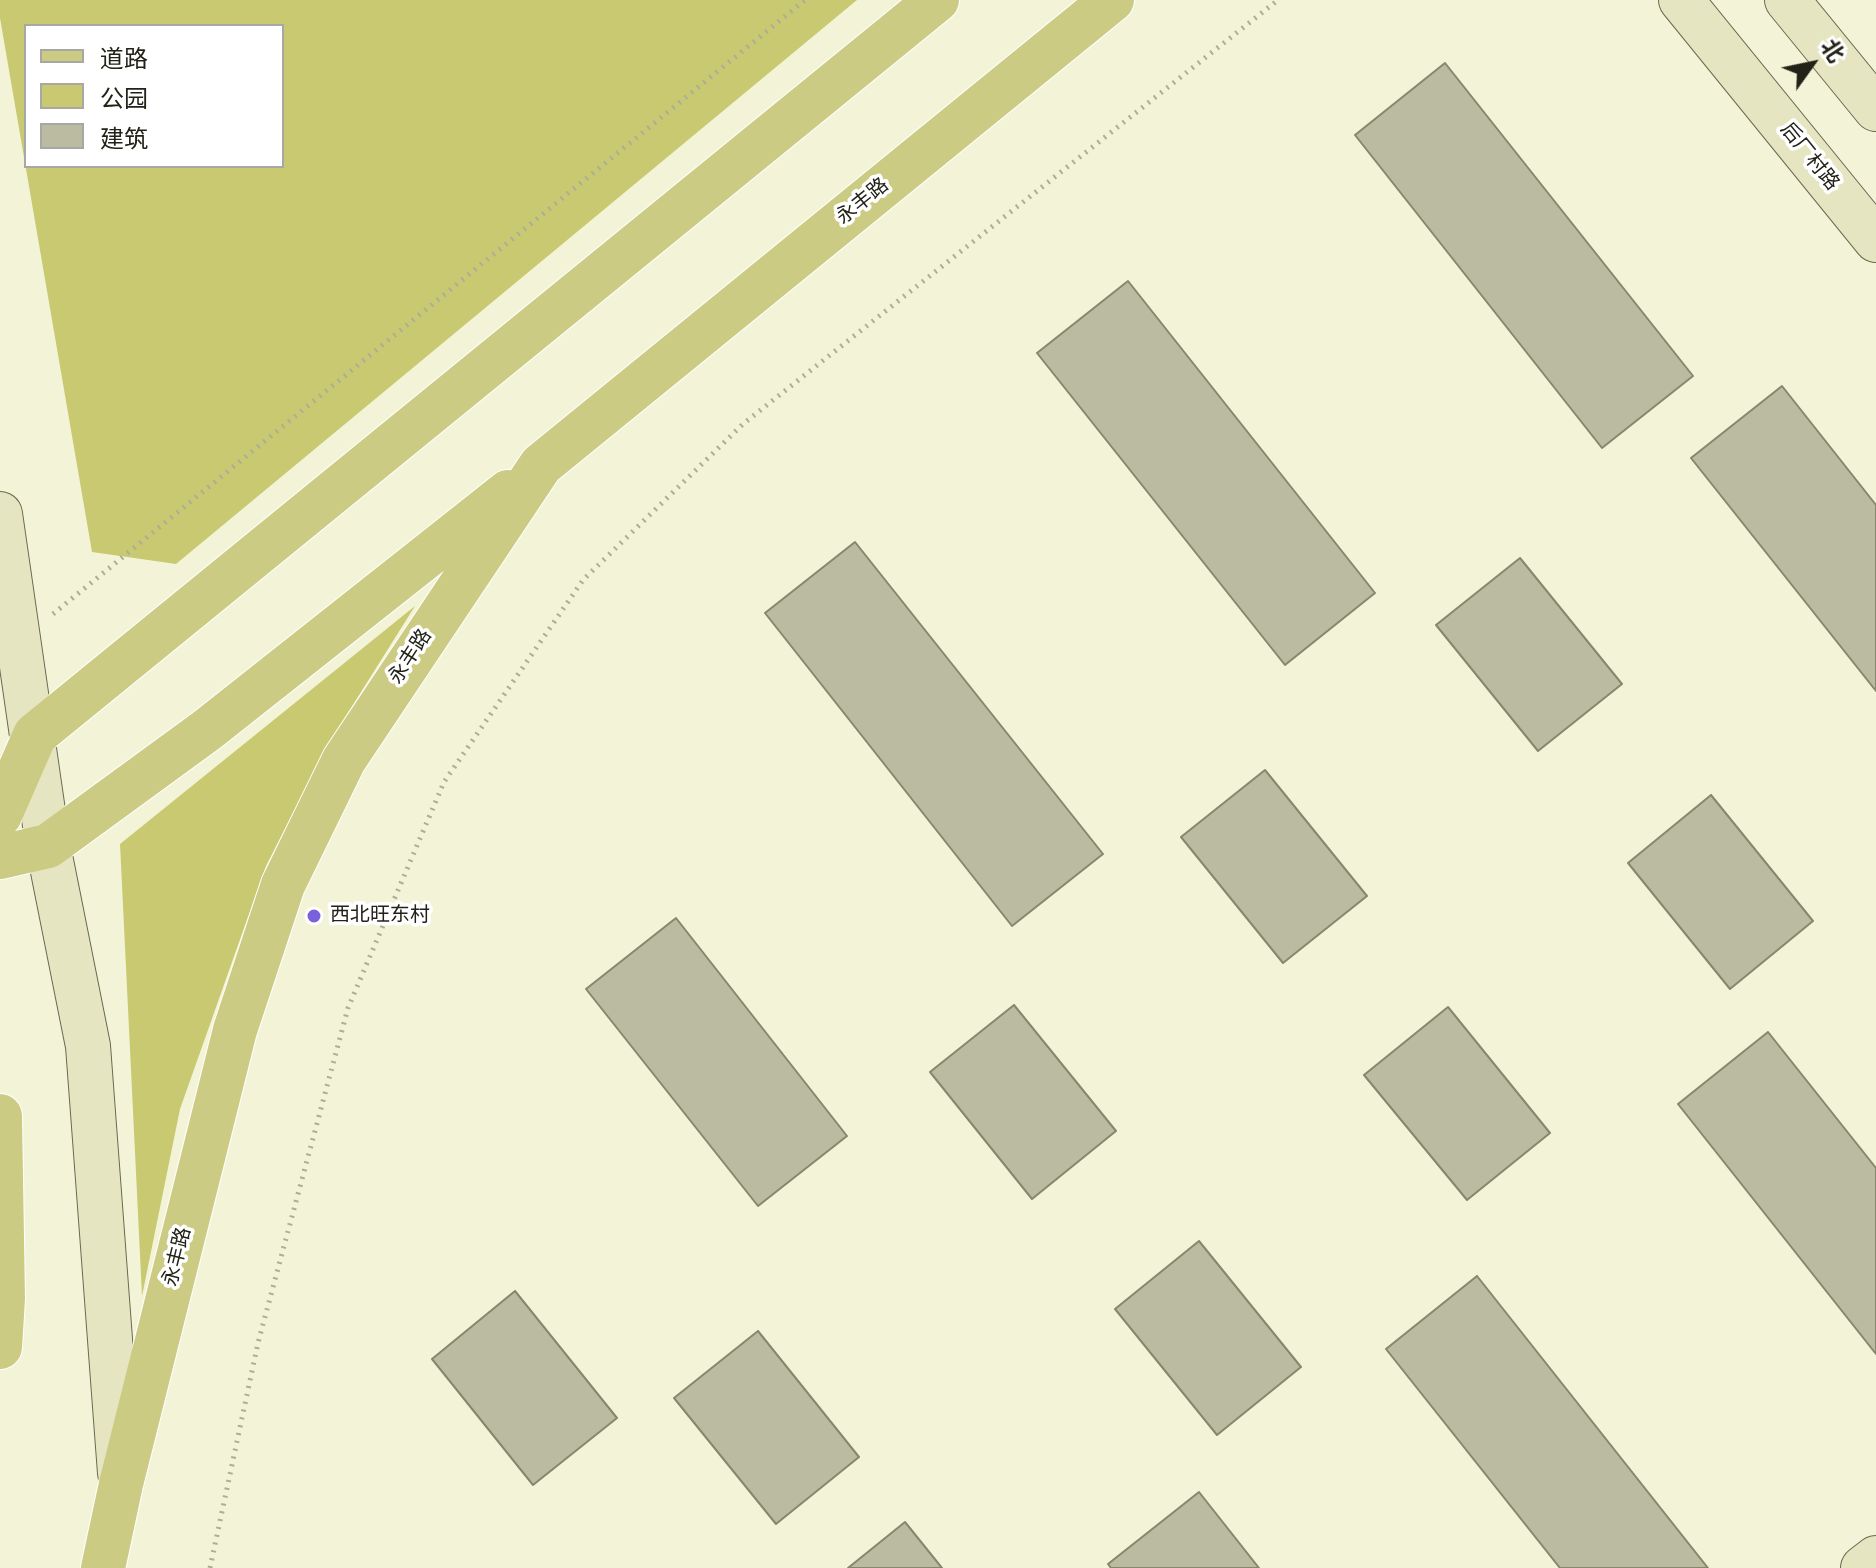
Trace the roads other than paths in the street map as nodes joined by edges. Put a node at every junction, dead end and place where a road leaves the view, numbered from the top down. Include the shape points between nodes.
1 (937, 0) edge
2 (1112, 0) edge
3 (1681, 0) edge
4 (1787, 0) edge
5 (1876, 109) edge
6 (1876, 240) edge
7 (541, 465) junction
8 (0, 514) edge
9 (35, 735) junction
10 (0, 815) edge
11 (48, 846) junction
12 (0, 857) edge
13 (0, 1116) edge
14 (0, 1347) edge
15 (121, 1484) junction
16 (1876, 1558) edge
17 (103, 1568) edge
18 (1863, 1568) edge

1 - 9 main road
2 - 7 main road, 永丰路
3 - 6 main road, 后厂村路
4 - 5 main road
7 - 11 main road via 207,730
7 - 15 main road, 永丰路 via 344,760 283,885 235,1030
8 - 9 main road
9 - 10 main road
9 - 11 main road
11 - 12 main road
11 - 15 main road via 88,1046
13 - 14 main road
15 - 17 main road, 永丰路
16 - 18 main road

